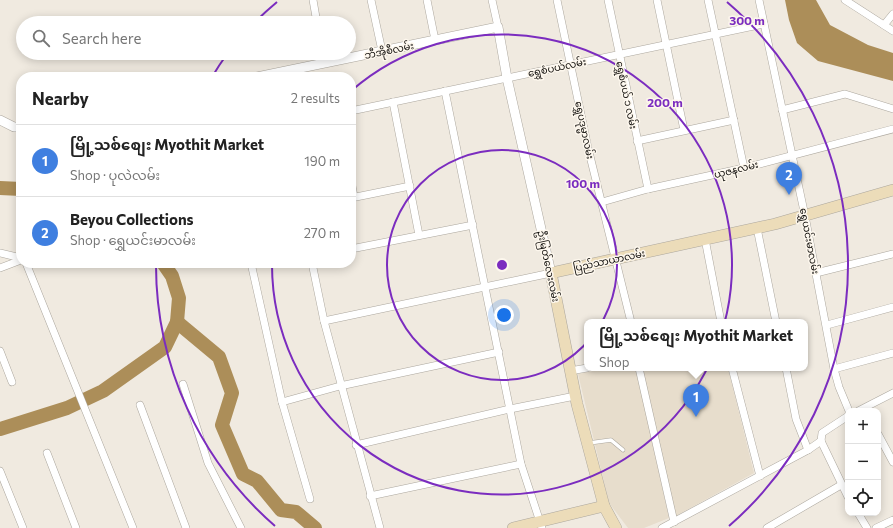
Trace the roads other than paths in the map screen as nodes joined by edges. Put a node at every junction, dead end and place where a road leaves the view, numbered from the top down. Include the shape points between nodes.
1 (313, 0) edge
2 (371, 0) edge
3 (427, 0) edge
4 (492, 0) edge
5 (557, 0) edge
6 (608, 0) edge
7 (657, 0) edge
8 (708, 0) edge
9 (759, 0) edge
10 (845, 0) edge
11 (893, 14) edge
12 (316, 16) edge
13 (764, 24) junction
14 (884, 25) junction
15 (498, 27) junction
16 (893, 31) edge
17 (715, 34) junction
18 (435, 40) junction
19 (666, 44) junction
20 (382, 51) junction
21 (618, 53) junction
22 (356, 56) edge
23 (324, 60) edge
24 (339, 60) edge
25 (325, 63) junction
26 (571, 64) junction
27 (281, 72) edge
28 (507, 78) junction
29 (445, 91) junction
30 (393, 102) junction
31 (893, 109) edge
32 (782, 110) junction
33 (356, 111) edge
34 (0, 120) edge
35 (734, 120) junction
36 (16, 127) edge
37 (893, 129) edge
38 (684, 130) junction
39 (638, 141) junction
40 (792, 154) junction
41 (744, 168) junction
42 (410, 186) junction
43 (648, 189) junction
44 (893, 190) edge
45 (356, 197) edge
46 (602, 202) junction
47 (805, 216) junction
48 (473, 225) junction
49 (757, 228) junction
50 (419, 235) junction
51 (705, 239) junction
52 (356, 249) edge
53 (0, 253) edge
54 (893, 254) edge
55 (16, 258) edge
56 (616, 259) junction
57 (16, 261) edge
58 (0, 268) edge
59 (28, 268) edge
60 (252, 268) edge
61 (313, 268) edge
62 (551, 273) junction
63 (816, 273) junction
64 (486, 286) junction
65 (893, 307) edge
66 (630, 319) edge
67 (720, 319) edge
68 (775, 319) edge
69 (324, 321) junction
70 (827, 325) junction
71 (0, 351) edge
72 (499, 352) junction
73 (893, 353) edge
74 (584, 369) edge
75 (834, 369) junction
76 (570, 371) junction
77 (640, 371) edge
78 (733, 371) edge
79 (787, 371) edge
80 (12, 382) dead end
81 (183, 384) dead end
82 (340, 386) junction
83 (893, 393) edge
84 (575, 396) junction
85 (282, 402) junction
86 (140, 405) dead end
87 (848, 408) edge
88 (867, 408) edge
89 (510, 409) junction
90 (845, 418) edge
91 (881, 440) edge
92 (821, 441) junction
93 (588, 444) junction
94 (356, 445) junction
95 (623, 450) dead end
96 (808, 450) junction
97 (47, 453) dead end
98 (893, 462) edge
99 (521, 464) junction
100 (0, 471) edge
101 (760, 476) junction
102 (841, 485) junction
103 (845, 492) edge
104 (370, 496) junction
105 (310, 499) dead end
106 (604, 506) junction
107 (860, 516) edge
108 (893, 520) edge
109 (674, 522) junction
110 (541, 525) edge
111 (23, 528) edge
112 (76, 528) edge
113 (133, 528) edge
114 (186, 528) edge
115 (241, 528) edge
116 (380, 528) edge
117 (513, 528) edge
118 (616, 528) edge
119 (662, 528) edge
120 (767, 528) edge
121 (867, 528) edge
122 (876, 528) edge

1 - 12 street
2 - 20 street
3 - 18 street
4 - 15 street, ဦးမြတ်လေးလမ်း
5 - 26 street, ရွှေပဒုမ္မာလမ်း
6 - 21 street, ရွှေစံပယ် ၁ လမ်း
7 - 19 street
8 - 17 street
9 - 13 street, ရွှေယင်းမာလမ်း
10 - 14 street
11 - 14 street
13 - 17 street, ရွှေစံပယ်လမ်း
13 - 32 street, ရွှေယင်းမာလမ်း
14 - 16 street
15 - 18 street, ဘီအိုစီလမ်း
15 - 28 street, ဦးမြတ်လေးလမ်း
17 - 19 street, ရွှေစံပယ်လမ်း
17 - 35 street
18 - 20 street, ဘီအိုစီလမ်း
19 - 21 street, ရွှေစံပယ်လမ်း
19 - 38 street
20 - 22 street, ဘီအိုစီလမ်း
21 - 26 street, ရွှေစံပယ်လမ်း
21 - 39 street, ရွှေစံပယ် ၁ လမ်း
23 - 25 street
24 - 25 street, ဘီအိုစီလမ်း
25 - 27 street, ဘီအိုစီလမ်း
26 - 28 street, ရွှေစံပယ်လမ်း
26 - 46 street, ရွှေပဒုမ္မာလမ်း
28 - 29 street, ရွှေစံပယ်လမ်း
28 - 62 street, ဦးမြတ်လေးလမ်း
29 - 30 street, ရွှေစံပယ်လမ်း
29 - 48 street
30 - 33 street, ရွှေစံပယ်လမ်း
30 - 42 street
31 - 32 street via 845,94
32 - 40 street, ရွှေယင်းမာလမ်း
34 - 36 street
35 - 38 street
35 - 41 street
37 - 40 street, ယုဇနလမ်း
38 - 39 street
39 - 43 street, ရွှေစံပယ် ၁ လမ်း
40 - 41 street, ယုဇနလမ်း
40 - 47 street, ရွှေယင်းမာလမ်း
41 - 43 street, ယုဇနလမ်း
42 - 45 street
42 - 50 street
43 - 46 street, ယုဇနလမ်း
44 - 47 main road, ပြည်သာယာလမ်း
46 - 56 street, ရွှေပဒုမ္မာလမ်း
47 - 49 main road, ပြည်သာယာလမ်း
47 - 63 street, ရွှေယင်းမာလမ်း
48 - 50 street
48 - 64 street
49 - 51 main road, ပြည်သာယာလမ်း
49 - 68 street
50 - 52 street
51 - 56 main road, ပြည်သာယာလမ်း
51 - 67 street
53 - 55 street
54 - 63 street
56 - 62 main road, ပြည်သာယာလမ်း
56 - 66 street, ရွှေပဒုမ္မာလမ်း
57 - 58 street
59 - 113 street
60 - 85 street
61 - 69 street
62 - 64 street, ပြည်သာယာလမ်း
62 - 76 main road, ဦးမြတ်လေးလမ်း
63 - 70 street, ရွှေယင်းမာလမ်း
64 - 69 street, ပြည်သာယာလမ်း
64 - 72 street
65 - 70 street
69 - 82 street
70 - 75 street, ရွှေယင်းမာလမ်း
71 - 80 street
72 - 82 street
72 - 89 street
73 - 75 street
74 - 76 street
75 - 87 street, ရွှေယင်းမာလမ်း
76 - 84 main road, ဦးမြတ်လေးလမ်း
77 - 109 street
78 - 101 street
79 - 96 street via 796,419
81 - 115 street via 208,463
82 - 85 street
82 - 94 street
83 - 88 street
84 - 89 street
84 - 93 main road, ဦးမြတ်လေးလမ်း
85 - 105 street
86 - 114 street
89 - 94 street
89 - 99 street
90 - 92 street via 822,433
91 - 98 street
92 - 96 street
92 - 102 street
93 - 95 lane via 611,440
93 - 106 main road, ဦးမြတ်လေးလမ်း
94 - 104 street
96 - 101 street
97 - 112 street
99 - 104 street
99 - 110 street
100 - 111 street
101 - 109 street
102 - 103 street
102 - 120 street
104 - 116 street
106 - 110 main road
106 - 118 main road, ဦးမြတ်လေးလမ်း
107 - 121 street
108 - 122 street
109 - 119 street
110 - 117 main road

